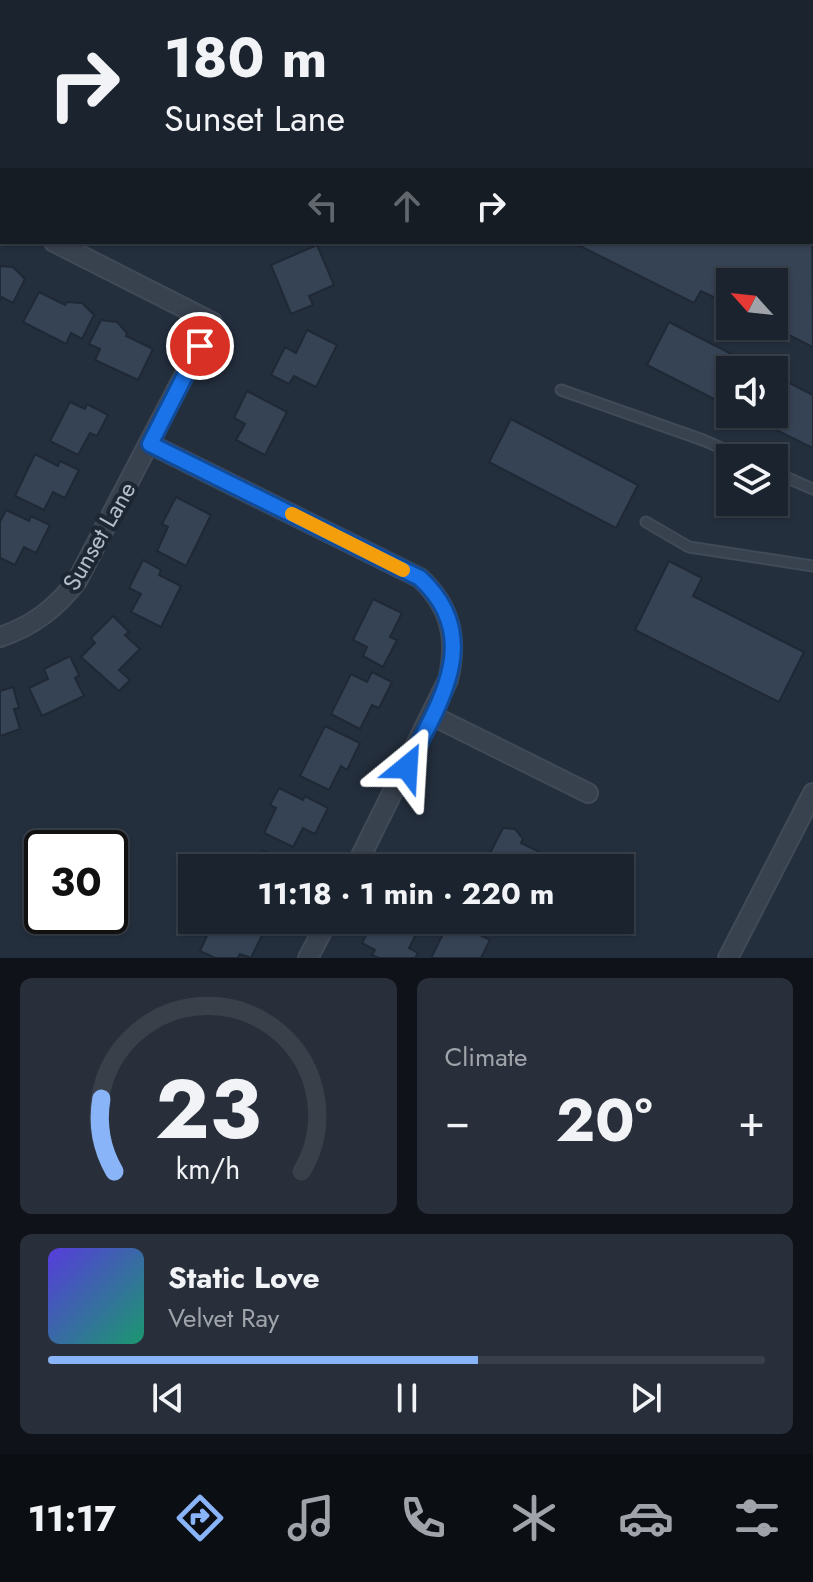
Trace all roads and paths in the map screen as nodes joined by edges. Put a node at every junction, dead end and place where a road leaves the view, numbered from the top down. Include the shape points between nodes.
1 (58, 244) edge
2 (561, 390) dead end
3 (150, 444) junction
4 (716, 446) edge
5 (788, 478) edge
6 (813, 489) edge
7 (646, 522) dead end
8 (813, 566) edge
9 (0, 637) edge
10 (433, 716) junction
11 (588, 793) dead end
12 (813, 793) edge
13 (362, 854) edge
14 (321, 934) edge
15 (308, 958) edge
16 (728, 958) edge

1 - 3 street, Sunset Lane via 212,322
2 - 4 lane
3 - 9 street, Sunset Lane via 77,581 45,615
3 - 10 street via 420,578 434,591 447,612 454,658
5 - 6 lane
7 - 8 lane via 689,547
10 - 11 street
10 - 13 street
12 - 16 street
14 - 15 street

